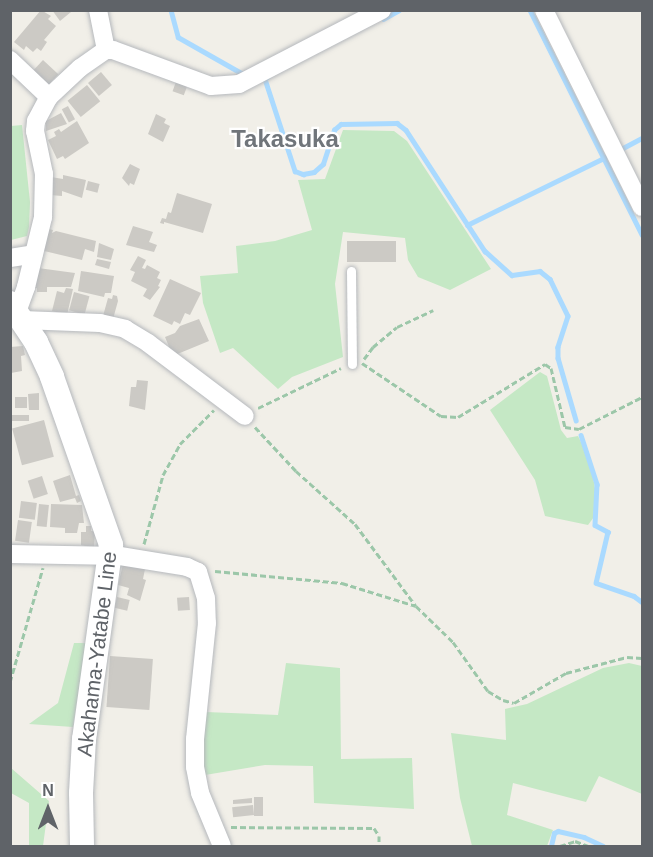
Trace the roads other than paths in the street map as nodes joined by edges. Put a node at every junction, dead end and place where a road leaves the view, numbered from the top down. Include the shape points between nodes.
1 (98, 10) edge
2 (382, 10) edge
3 (544, 10) edge
4 (106, 50) junction
5 (10, 60) edge
6 (49, 97) junction
7 (642, 207) edge
8 (34, 254) junction
9 (10, 258) edge
10 (351, 271) dead end
11 (17, 312) edge
12 (356, 363) road end
13 (245, 416) road end
14 (10, 554) edge
15 (111, 556) junction
16 (82, 846) edge
17 (222, 846) edge

1 - 4 street
2 - 4 street via 239,84 211,86
3 - 7 street
4 - 6 street
5 - 6 street
6 - 8 street via 35,131 45,191
8 - 9 street
8 - 11 street
10 - 12 lane
11 - 13 street via 125,329
11 - 15 main road, Akahama-Yatabe Line via 52,377 74,447 109,535
14 - 15 street
15 - 16 main road, Akahama-Yatabe Line via 84,739
15 - 17 street via 198,572 206,598 207,623 195,767 200,794

